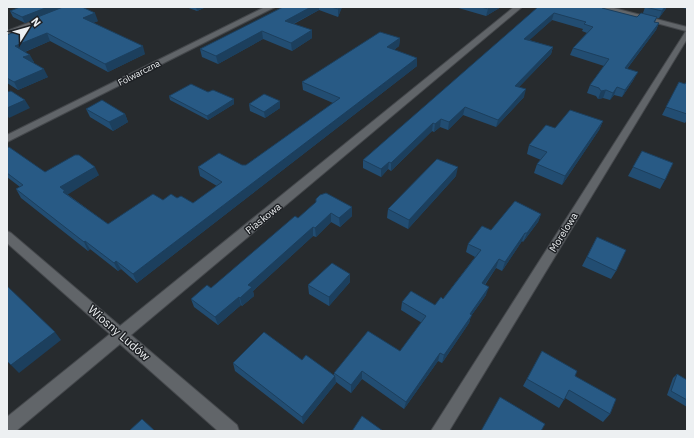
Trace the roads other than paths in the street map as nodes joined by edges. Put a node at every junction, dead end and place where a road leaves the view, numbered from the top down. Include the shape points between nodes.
1 (77, 7) edge
2 (270, 7) edge
3 (518, 7) edge
4 (601, 7) edge
5 (687, 29) edge
6 (687, 33) edge
7 (7, 34) edge
8 (7, 139) edge
9 (7, 236) edge
10 (121, 335) junction
11 (7, 428) edge
12 (231, 431) edge
13 (439, 431) edge

1 - 7 street
2 - 8 street, Folwarczna
3 - 10 street, Piaskowa
4 - 5 street
6 - 13 street, Morelowa
9 - 10 street, Wiosny Ludów
10 - 11 street, Piaskowa
10 - 12 street, Wiosny Ludów

